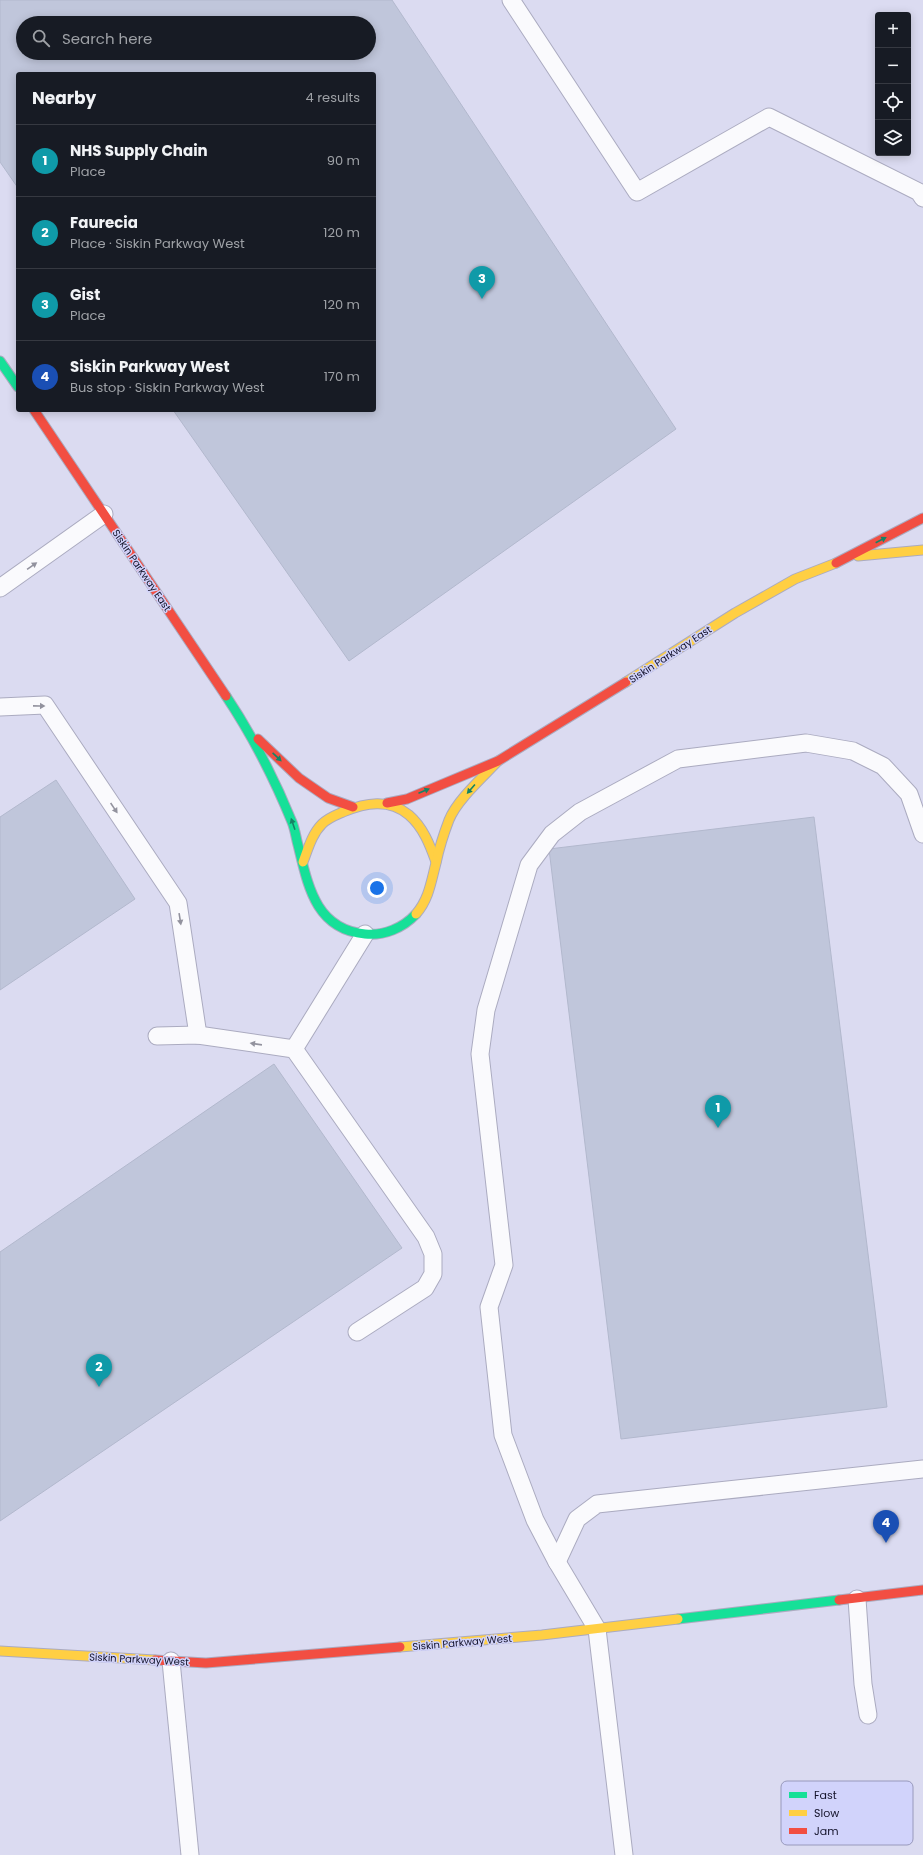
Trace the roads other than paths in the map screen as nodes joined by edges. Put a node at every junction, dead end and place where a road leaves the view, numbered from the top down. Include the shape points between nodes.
1 (511, 0) edge
2 (923, 198) edge
3 (0, 361) edge
4 (16, 384) edge
5 (35, 412) edge
6 (104, 514) junction
7 (923, 518) edge
8 (923, 550) edge
9 (847, 558) junction
10 (0, 588) edge
11 (0, 707) edge
12 (248, 730) junction
13 (498, 761) junction
14 (387, 803) junction
15 (353, 807) junction
16 (923, 834) edge
17 (303, 862) junction
18 (436, 862) junction
19 (365, 934) junction
20 (198, 1035) junction
21 (157, 1036) dead end
22 (294, 1049) junction
23 (357, 1332) dead end
24 (923, 1469) edge
25 (557, 1562) junction
26 (923, 1590) edge
27 (857, 1599) junction
28 (597, 1629) junction
29 (0, 1651) edge
30 (171, 1661) junction
31 (868, 1714) dead end
32 (190, 1855) edge
33 (624, 1855) edge

1 - 2 lane via 637,192 769,117 919,192
3 - 4 street
5 - 6 street, Siskin Parkway East
10 -> 6 lane
6 - 12 street, Siskin Parkway East
9 -> 7 street, Siskin Parkway East
8 - 9 street, Siskin Parkway East
9 - 13 street, Siskin Parkway East via 795,579 735,612 566,721
11 -> 20 lane via 45,706 178,903
12 -> 15 street, Siskin Parkway East via 299,778 328,798
17 -> 12 street, Siskin Parkway East via 293,823
14 -> 13 street, Siskin Parkway East via 407,799
13 -> 18 street, Siskin Parkway East via 469,791 450,818
14 - 15 street
14 - 18 street via 404,811 419,825
15 - 17 street via 323,823 310,840
16 - 25 lane via 909,794 883,766 852,751 806,744 678,759 580,812 552,834 528,865 486,1010 480,1054 504,1265 489,1307 503,1435 535,1520
17 - 19 street via 308,886 320,911 333,923 354,933
18 - 19 street via 430,890 421,908 410,920 396,929 375,936
19 - 22 lane
20 - 21 lane
22 -> 20 lane
22 - 23 lane via 426,1237 433,1254 433,1274 425,1288
24 - 25 lane via 597,1504 577,1519
25 - 28 lane
26 - 27 street, Siskin Parkway West
27 - 28 street, Siskin Parkway West
27 - 31 lane via 863,1684
28 - 30 street, Siskin Parkway West via 206,1663
28 - 33 lane
29 - 30 street, Siskin Parkway West
30 - 32 lane

